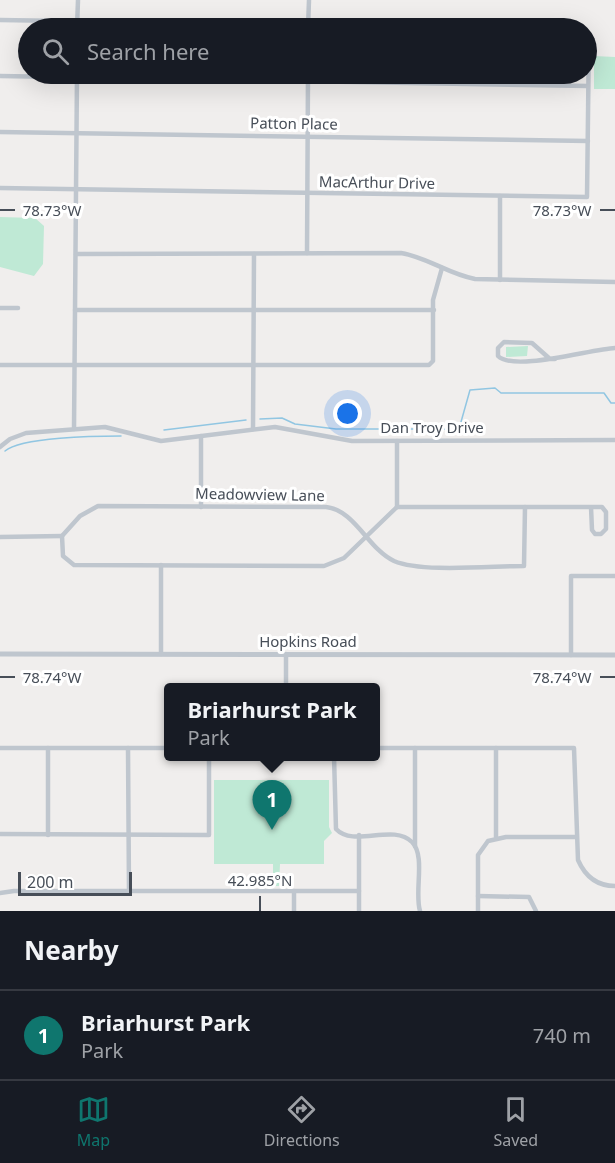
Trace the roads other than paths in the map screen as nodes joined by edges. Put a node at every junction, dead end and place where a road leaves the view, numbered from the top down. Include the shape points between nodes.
1 (78, 0) edge
2 (309, 0) edge
3 (78, 18) edge
4 (309, 18) edge
5 (0, 20) edge
6 (18, 20) edge
7 (0, 76) edge
8 (18, 76) edge
9 (77, 84) edge
10 (308, 84) edge
11 (448, 84) edge
12 (588, 86) joint
13 (0, 132) edge
14 (77, 134) junction
15 (307, 136) junction
16 (588, 141) junction
17 (0, 189) edge
18 (76, 189) junction
19 (307, 194) junction
20 (501, 196) junction
21 (307, 253) junction
22 (76, 254) junction
23 (254, 254) junction
24 (442, 268) junction
25 (500, 280) junction
26 (615, 282) edge
27 (0, 308) edge
28 (18, 308) dead end
29 (75, 310) junction
30 (254, 310) junction
31 (434, 310) junction
32 (615, 348) edge
33 (555, 359) junction
34 (0, 365) edge
35 (253, 365) junction
36 (75, 366) junction
37 (74, 429) junction
38 (253, 429) junction
39 (201, 436) junction
40 (615, 440) edge
41 (397, 441) junction
42 (0, 447) edge
43 (201, 507) junction
44 (397, 507) junction
45 (525, 507) junction
46 (591, 507) junction
47 (63, 536) junction
48 (0, 537) edge
49 (366, 537) junction
50 (161, 565) junction
51 (615, 576) edge
52 (0, 654) edge
53 (161, 654) junction
54 (286, 654) junction
55 (571, 655) junction
56 (615, 655) edge
57 (286, 683) edge
58 (0, 748) edge
59 (48, 748) junction
60 (128, 748) junction
61 (164, 748) edge
62 (380, 748) edge
63 (415, 748) junction
64 (496, 748) junction
65 (209, 761) edge
66 (334, 761) edge
67 (0, 834) edge
68 (48, 835) junction
69 (128, 835) junction
70 (359, 835) junction
71 (496, 837) junction
72 (576, 837) junction
73 (415, 846) junction
74 (615, 886) edge
75 (129, 891) junction
76 (294, 891) junction
77 (359, 891) junction
78 (0, 893) edge
79 (478, 896) junction
80 (294, 911) edge
81 (359, 911) edge
82 (420, 911) edge
83 (478, 911) edge
84 (536, 911) edge

1 - 3 street
2 - 4 street
5 - 6 street
7 - 8 street
9 - 14 street
10 - 15 street
11 - 12 street
12 - 16 street, MacArthur Drive
13 - 14 street, Patton Place
14 - 15 street, Patton Place
14 - 18 street
15 - 16 street, Patton Place
15 - 19 street
16 - 20 street, MacArthur Drive via 587,197
17 - 18 street, MacArthur Drive
18 - 19 street, MacArthur Drive
18 - 22 street
19 - 20 street, MacArthur Drive
19 - 21 street
20 - 25 street
21 - 23 street
21 - 24 street via 401,253
22 - 23 street
22 - 29 street
23 - 30 street
24 - 25 street via 465,277
24 - 31 street via 436,281
25 - 26 street
27 - 28 street
29 - 30 street
29 - 36 street
30 - 31 street
30 - 35 street
31 - 35 street via 434,361 429,365
32 - 33 street
33 - 33 street via 527,342 504,342 498,348 498,356 505,361
34 - 36 street
35 - 36 street
35 - 38 street
36 - 37 street
37 - 39 street, Dan Troy Drive via 114,428 155,441
37 - 42 street, Dan Troy Drive via 21,434
38 - 39 street, Dan Troy Drive
38 - 41 street, Dan Troy Drive via 287,428 342,440
39 - 43 street
40 - 41 street, Dan Troy Drive
41 - 44 street
43 - 47 street, Meadowview Lane via 98,506 80,516
43 - 49 street, Meadowview Lane via 330,507
44 - 45 street
44 - 49 street
45 - 46 street
45 - 49 street, Meadowview Lane via 524,566 409,565 386,556
46 - 46 street via 602,507 606,512 606,529 602,534 592,530
47 - 48 street
47 - 50 street via 63,556 74,565
49 - 50 street via 340,560 324,566
50 - 53 street
51 - 55 street via 571,576
52 - 53 street, Hopkins Road
53 - 54 street, Hopkins Road
54 - 55 street, Hopkins Road
54 - 57 street
55 - 56 street, Hopkins Road
58 - 59 street
59 - 60 street
59 - 68 street
60 - 61 street
60 - 69 street
62 - 63 street
63 - 64 street
63 - 73 street
64 - 71 street
64 - 72 street via 574,748
65 - 69 street via 209,835
66 - 70 street via 335,827 341,834
67 - 68 street
68 - 69 street
69 - 75 street
70 - 73 street via 400,836
70 - 77 street
71 - 72 street
71 - 79 street via 479,851
72 - 74 street via 578,860 584,871 598,883
73 - 82 street
75 - 76 street
75 - 78 street
76 - 77 street
76 - 80 street
77 - 81 street
79 - 83 street
79 - 84 street via 529,897

